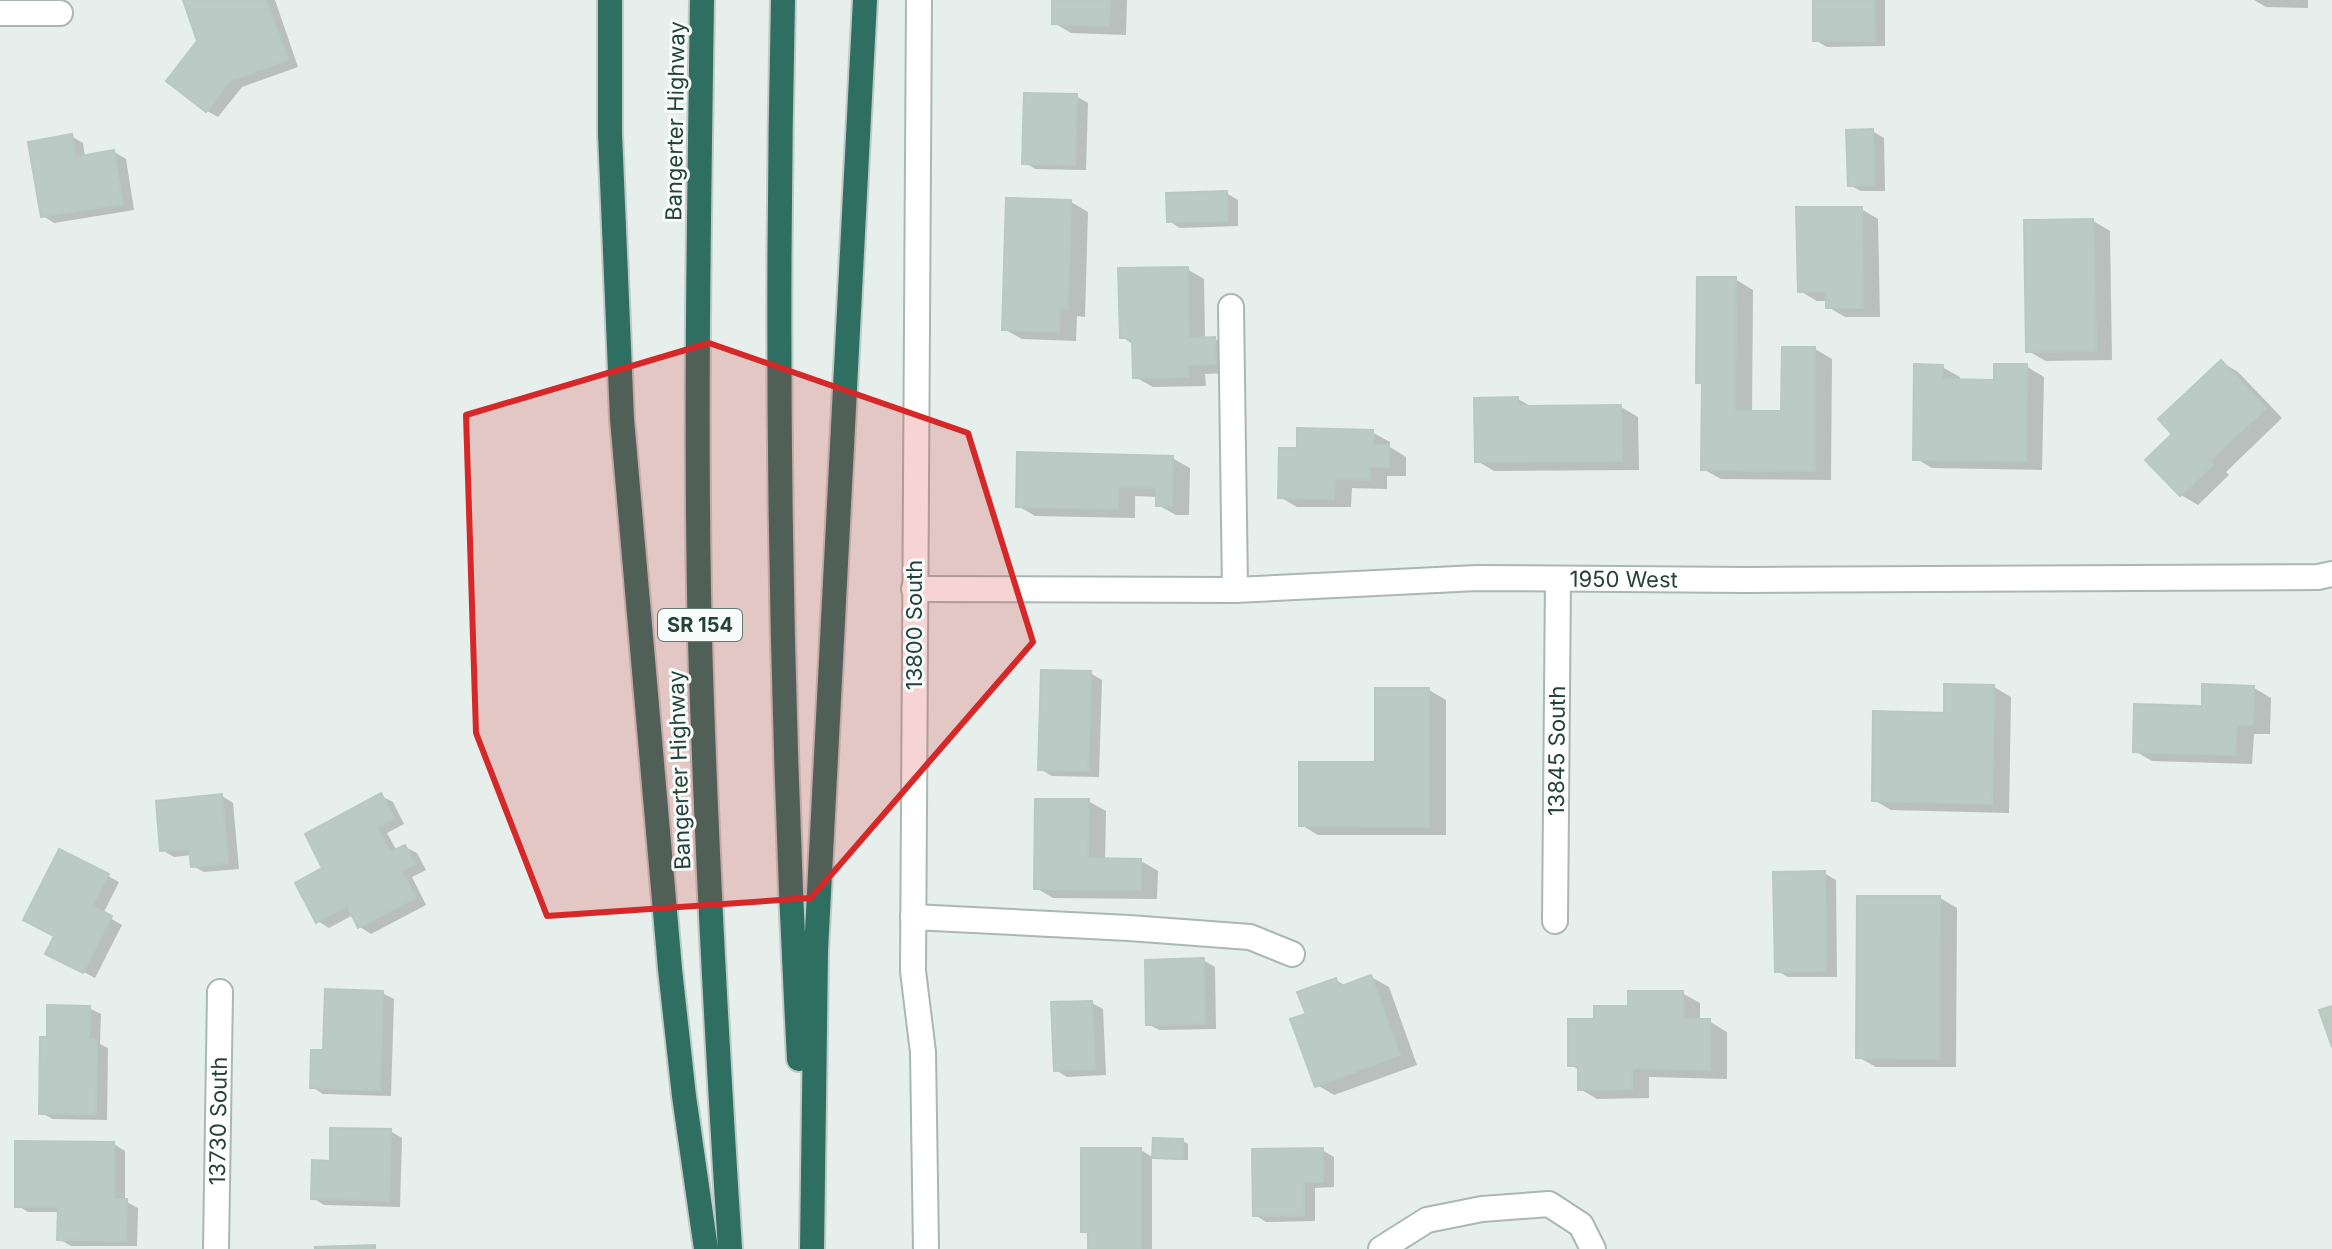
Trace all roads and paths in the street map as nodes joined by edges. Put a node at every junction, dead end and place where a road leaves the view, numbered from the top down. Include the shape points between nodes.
1 (610, 0) edge
2 (702, 0) edge
3 (783, 0) edge
4 (865, 0) edge
5 (919, 0) edge
6 (0, 13) edge
7 (60, 13) dead end
8 (1231, 307) dead end
9 (2332, 574) edge
10 (1558, 580) junction
11 (914, 589) junction
12 (1235, 590) junction
13 (913, 917) junction
14 (1555, 921) dead end
15 (1292, 954) dead end
16 (220, 992) dead end
17 (216, 1249) edge
18 (706, 1249) edge
19 (730, 1249) edge
20 (811, 1249) edge
21 (926, 1249) edge
22 (1381, 1249) edge
23 (1593, 1249) edge

1 - 18 highway via 614,277 624,451 672,985
2 - 19 highway, Bangerter Highway / SR 154 via 700,638
3 - 20 highway via 779,390 784,686
4 - 20 highway via 817,936
5 - 11 street, 13800 South
6 - 7 street
8 - 12 street
9 - 10 street, 1950 West
10 - 12 street, 1950 West via 1477,578
10 - 14 street, 13845 South
11 - 12 street, 1950 West
11 - 13 street, 13800 South
13 - 15 street via 1250,937
13 - 21 street, 13800 South via 923,1052
16 - 17 street, 13730 South
22 - 23 street via 1427,1220 1549,1204 1581,1225

